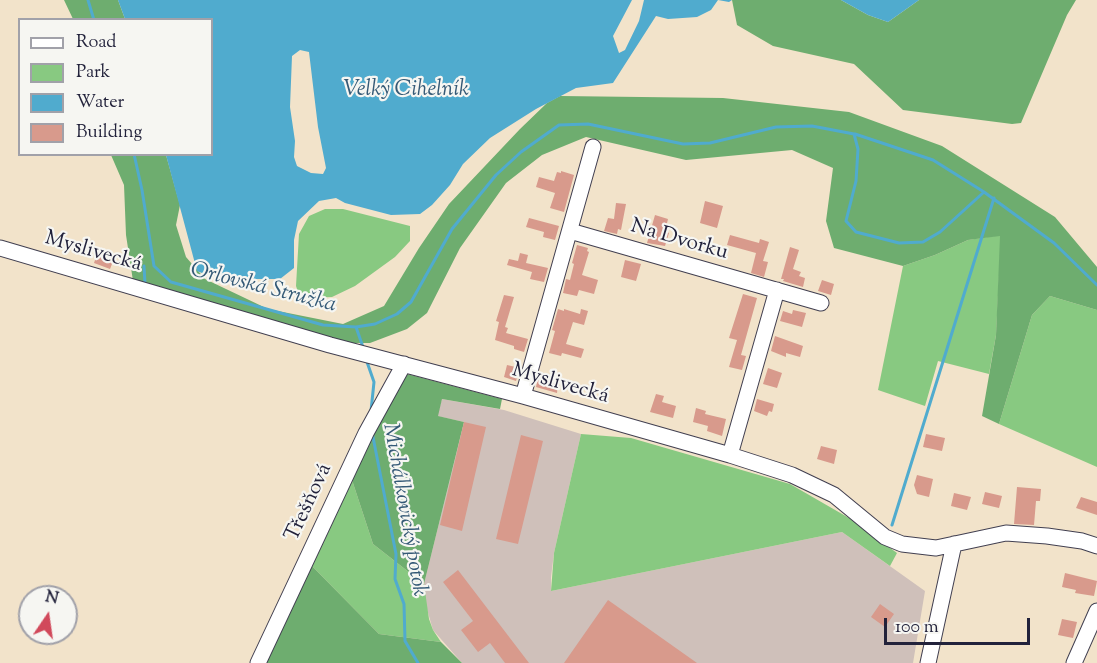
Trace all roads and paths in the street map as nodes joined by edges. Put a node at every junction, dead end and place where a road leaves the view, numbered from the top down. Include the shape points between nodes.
1 (593, 147) dead end
2 (570, 231) junction
3 (0, 248) edge
4 (777, 290) junction
5 (821, 303) dead end
6 (404, 364) junction
7 (523, 396) junction
8 (730, 455) junction
9 (954, 543) junction
10 (1097, 546) edge
11 (1097, 611) edge
12 (258, 663) edge
13 (928, 663) edge
14 (1074, 663) edge

1 - 2 street
2 - 4 street, Na Dvorku
2 - 7 street
3 - 6 street, Myslivecká
4 - 5 street, Na Dvorku
4 - 8 street
6 - 7 street, Myslivecká
6 - 12 street, Třešňová via 366,433
7 - 8 street, Myslivecká
8 - 9 street, Myslivecká via 792,475 834,495 885,537 902,544 936,548
9 - 10 street, Myslivecká via 1006,533
9 - 13 street
11 - 14 street

